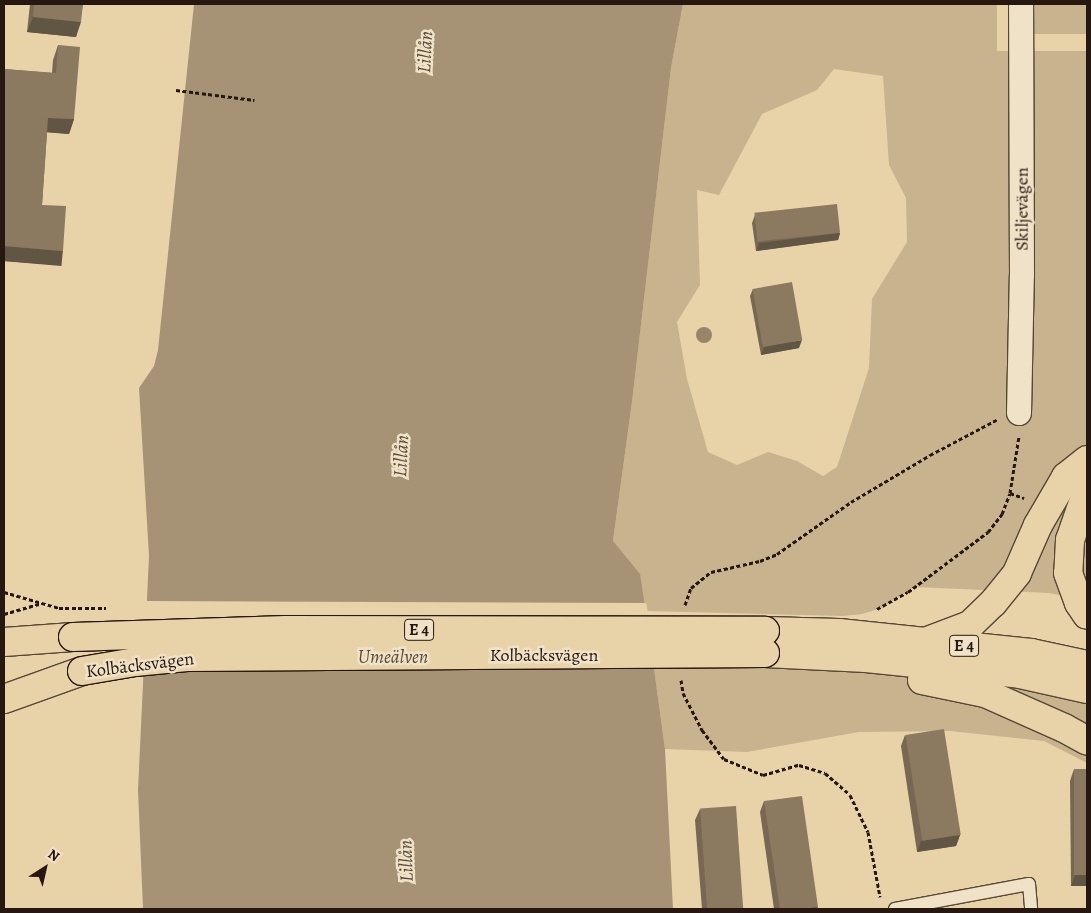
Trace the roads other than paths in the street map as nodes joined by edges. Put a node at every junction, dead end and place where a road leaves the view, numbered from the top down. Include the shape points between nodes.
1 (1021, 4) edge
2 (1019, 413) road end
3 (1087, 460) edge
4 (1087, 491) edge
5 (1087, 615) edge
6 (4, 642) edge
7 (765, 642) junction
8 (924, 642) junction
9 (813, 656) junction
10 (1087, 665) edge
11 (1087, 689) edge
12 (4, 698) edge
13 (1087, 741) edge
14 (895, 909) edge
15 (1031, 909) edge

1 - 2 street, Skiljevägen
3 - 8 highway via 1066,477 1038,525 1018,573 992,603 970,625
4 - 5 highway via 1070,540 1068,573
6 - 7 highway, Kolbäcksvägen / E 4, bridge via 286,630
7 - 8 highway, Kolbäcksvägen / E 4 via 839,633
7 - 9 highway, Kolbäcksvägen / E 4
7 - 12 highway, Kolbäcksvägen / E 4, bridge via 188,657 82,670
8 - 10 highway, Kolbäcksvägen / E 4 via 1031,653
9 - 11 highway, Kolbäcksvägen / E 4 via 866,658 1020,674
9 - 13 highway via 985,693
14 - 15 lane via 1029,884

